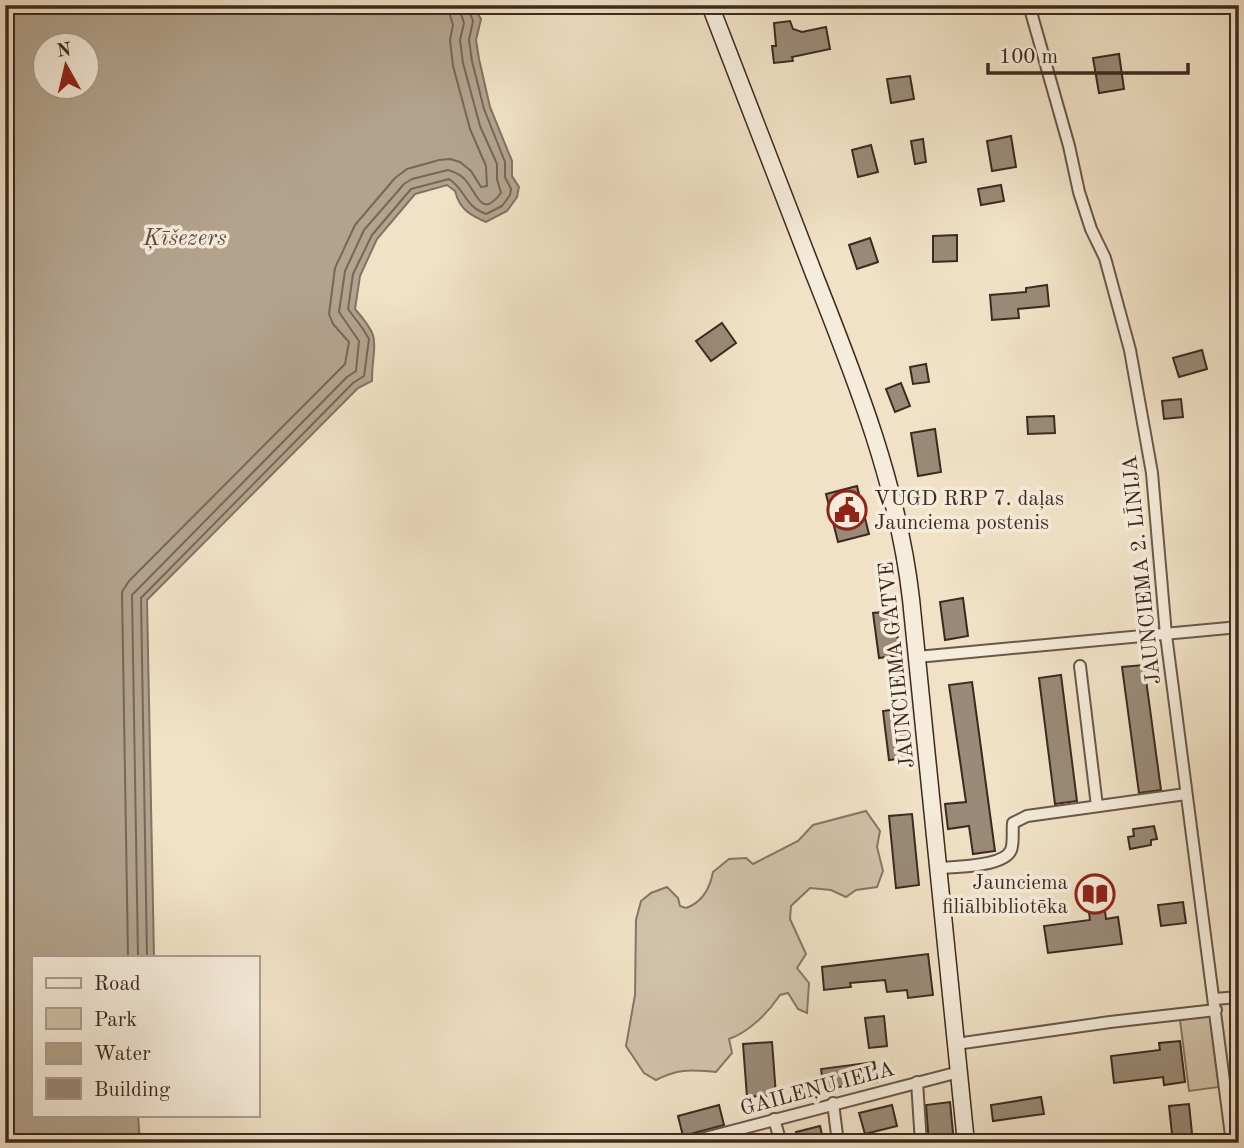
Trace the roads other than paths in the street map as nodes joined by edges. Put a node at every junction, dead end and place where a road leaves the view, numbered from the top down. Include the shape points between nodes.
1 (710, 5) edge
2 (1030, 5) edge
3 (1239, 627) edge
4 (1166, 635) junction
5 (917, 657) junction
6 (1080, 666) dead end
7 (1186, 794) junction
8 (1097, 806) junction
9 (938, 868) junction
10 (1239, 996) edge
11 (1216, 1004) junction
12 (956, 1044) junction
13 (959, 1072) junction
14 (917, 1082) junction
15 (833, 1103) junction
16 (775, 1119) junction
17 (686, 1143) edge
18 (781, 1143) edge
19 (838, 1143) edge
20 (921, 1143) edge
21 (966, 1143) edge
22 (1232, 1143) edge

1 - 5 main road, JAUNCIEMA GATVE via 884,462 906,558
2 - 4 street, JAUNCIEMA 2. LĪNIJA via 1079,192 1105,258 1130,350 1152,473
3 - 4 street
4 - 5 street
4 - 7 street, JAUNCIEMA 2. LĪNIJA
5 - 9 main road, JAUNCIEMA GATVE
6 - 8 street
7 - 8 street
7 - 11 street, JAUNCIEMA 2. LĪNIJA
8 - 9 street via 1027,816 1013,822 1012,849 1002,859
9 - 12 main road, JAUNCIEMA GATVE
10 - 11 street
11 - 12 street
11 - 22 street, JAUNCIEMA 2. LĪNIJA
12 - 13 main road, JAUNCIEMA GATVE
13 - 14 street, GAILEŅU IELA
13 - 21 main road, JAUNCIEMA GATVE
14 - 15 street, GAILEŅU IELA
14 - 20 street
15 - 16 street, GAILEŅU IELA
15 - 19 street
16 - 17 street, GAILEŅU IELA
16 - 18 street

